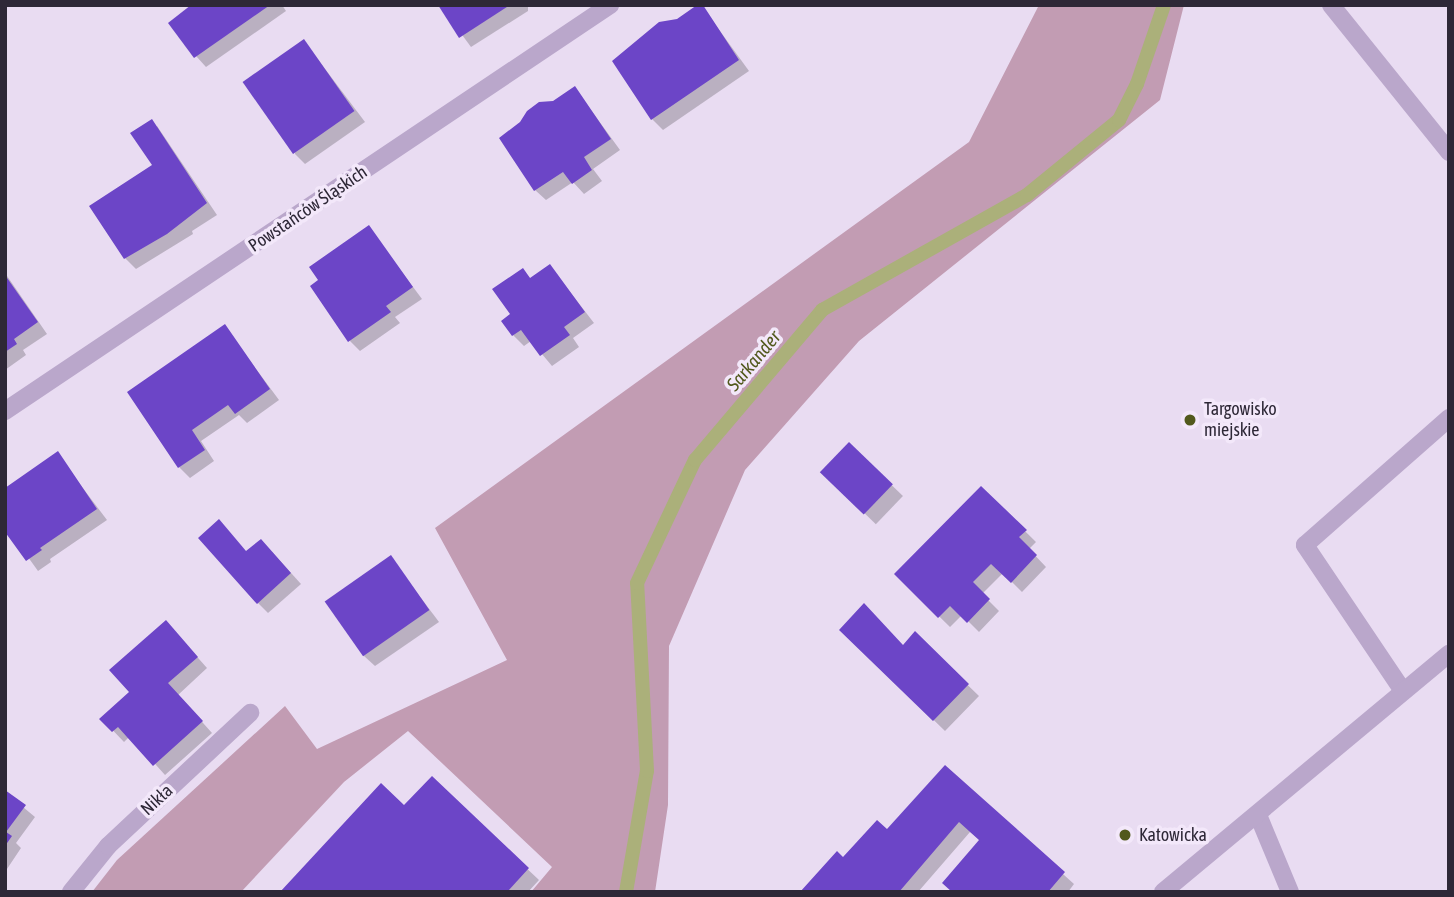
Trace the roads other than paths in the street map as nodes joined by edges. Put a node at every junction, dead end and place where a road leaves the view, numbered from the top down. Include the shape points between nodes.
1 (610, 5) edge
2 (1331, 5) edge
3 (1449, 152) edge
4 (5, 411) edge
5 (1449, 418) edge
6 (1449, 654) edge
7 (1403, 691) junction
8 (250, 713) dead end
9 (1258, 815) junction
10 (71, 892) edge
11 (1163, 892) edge
12 (1290, 892) edge

1 - 4 street, Powstańców Śląskich
2 - 3 street
5 - 7 street via 1304,545
6 - 7 street
7 - 9 street
8 - 10 street, Nikła via 108,846
9 - 11 street
9 - 12 street

